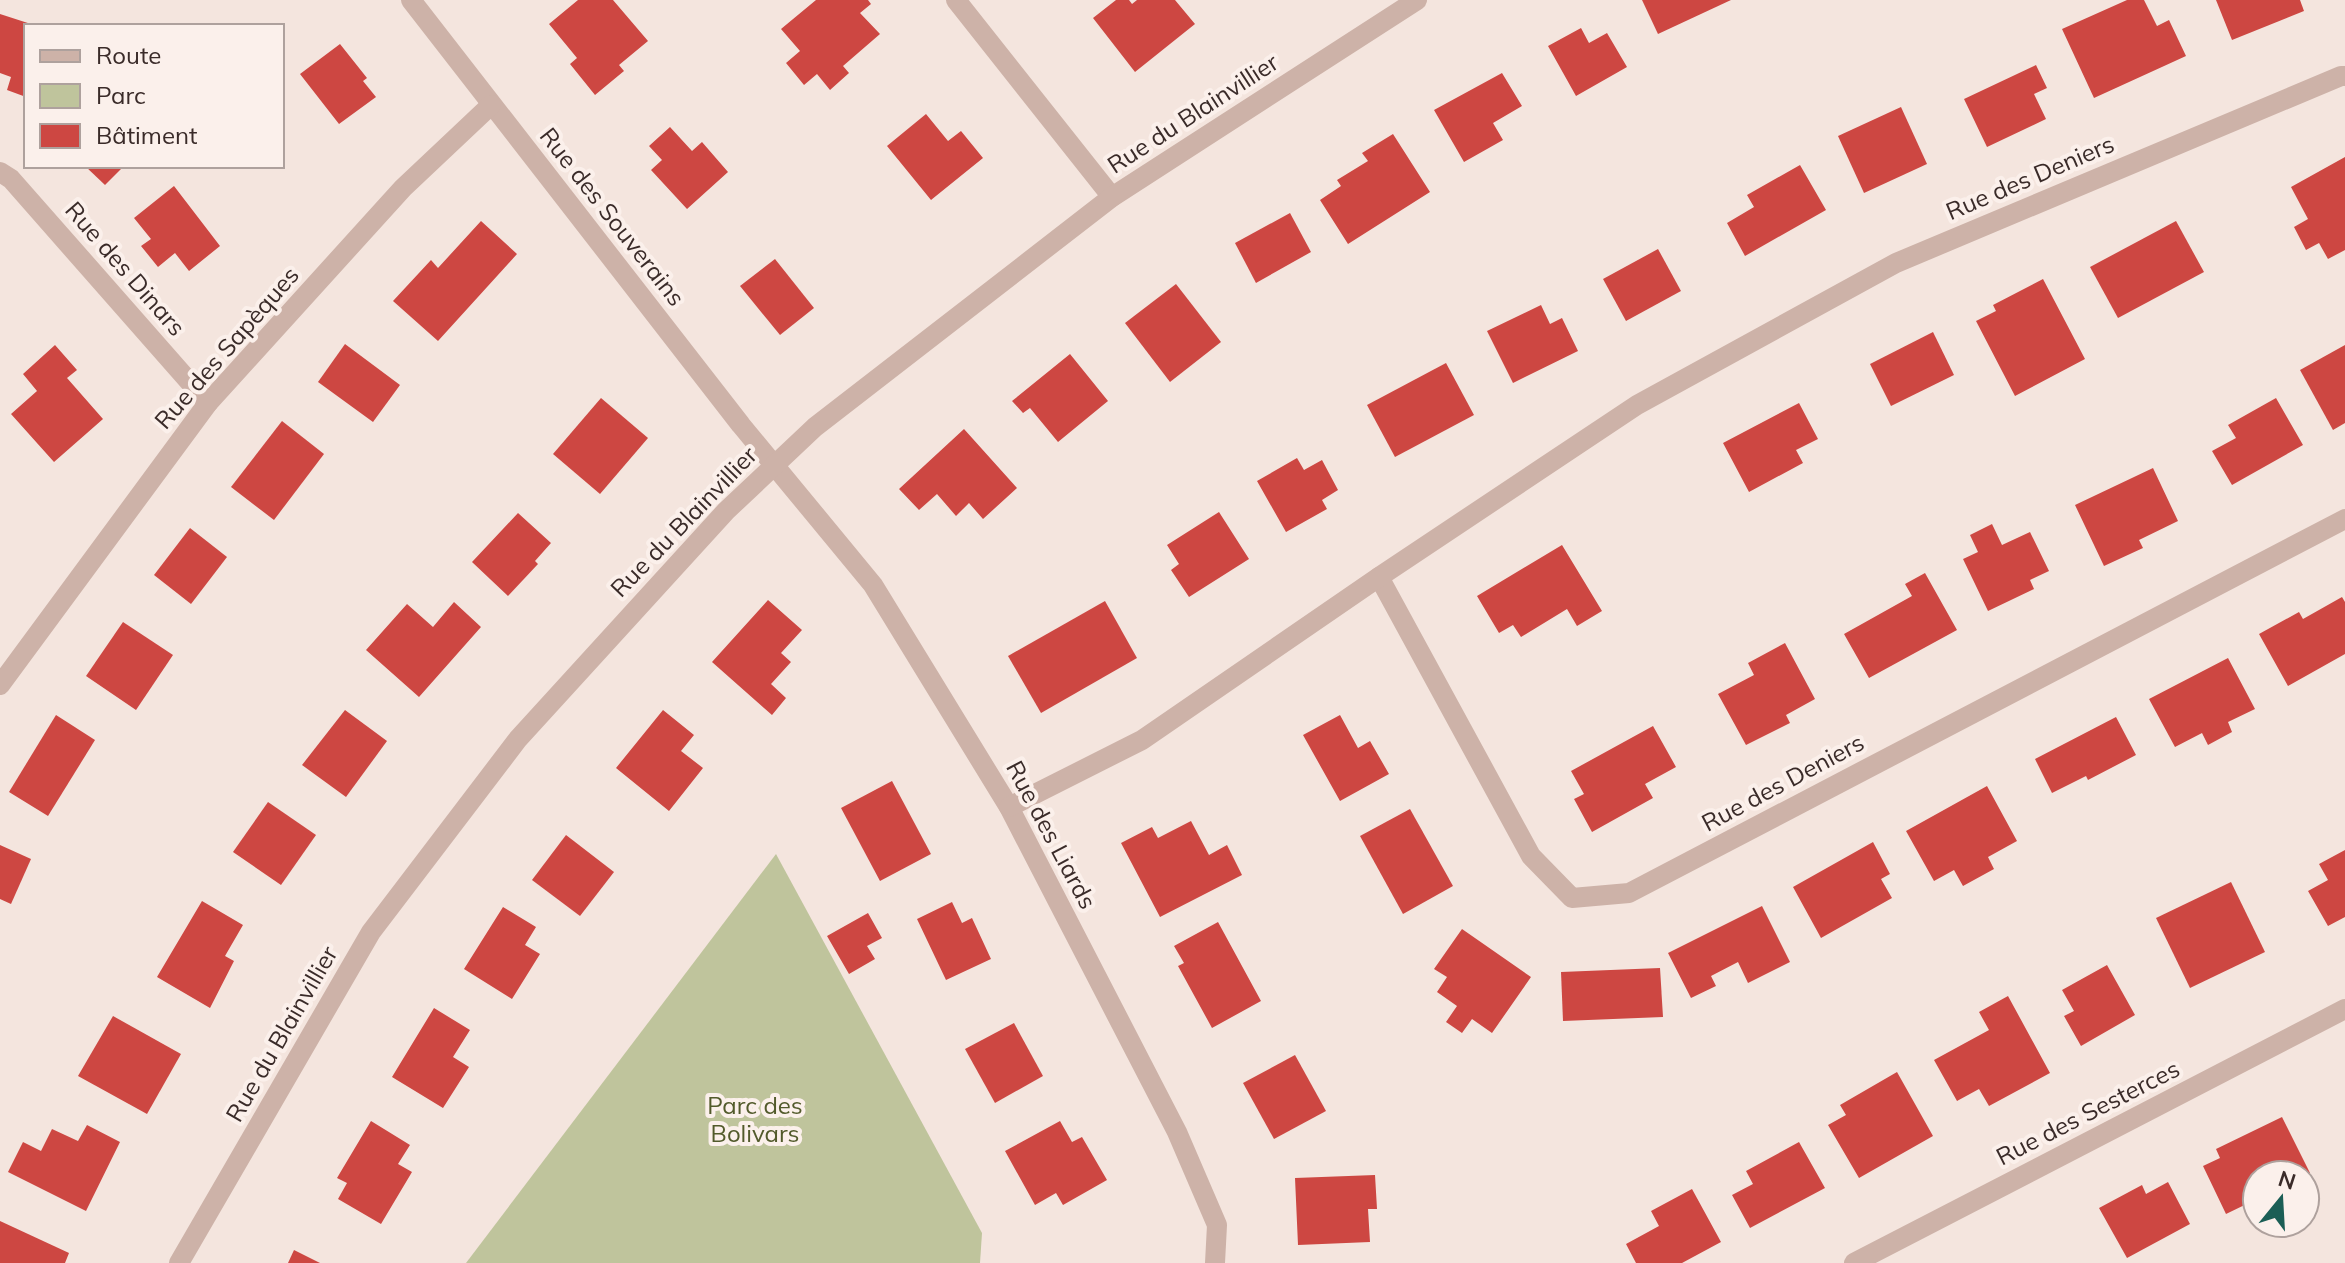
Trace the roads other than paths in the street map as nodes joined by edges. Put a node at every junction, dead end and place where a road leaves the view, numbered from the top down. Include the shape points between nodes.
1 (411, 0) edge
2 (956, 0) edge
3 (1417, 0) edge
4 (2345, 76) edge
5 (491, 105) junction
6 (0, 172) edge
7 (1112, 197) junction
8 (208, 403) junction
9 (774, 465) junction
10 (2345, 519) edge
11 (1379, 577) junction
12 (0, 685) edge
13 (1009, 807) junction
14 (2345, 1009) edge
15 (179, 1263) edge
16 (1215, 1263) edge
17 (1854, 1263) edge

1 - 5 street, Rue des Souverains
2 - 7 street
3 - 7 street, Rue du Blainvillier
4 - 11 street, Rue des Deniers via 1896,263 1637,405
5 - 8 street, Rue des Sapèques via 403,188
5 - 9 street, Rue des Souverains
6 - 8 street, Rue des Dinars
7 - 9 street, Rue du Blainvillier via 815,427
8 - 12 street, Rue des Sapèques
9 - 13 street, Rue des Liards via 873,585
9 - 15 street, Rue du Blainvillier via 518,739 371,932
10 - 11 street, Rue des Deniers via 1629,893 1572,898 1531,856
11 - 13 street, Rue des Deniers via 1142,740
13 - 16 street, Rue des Liards via 1177,1132 1217,1225
14 - 17 street, Rue des Sesterces

